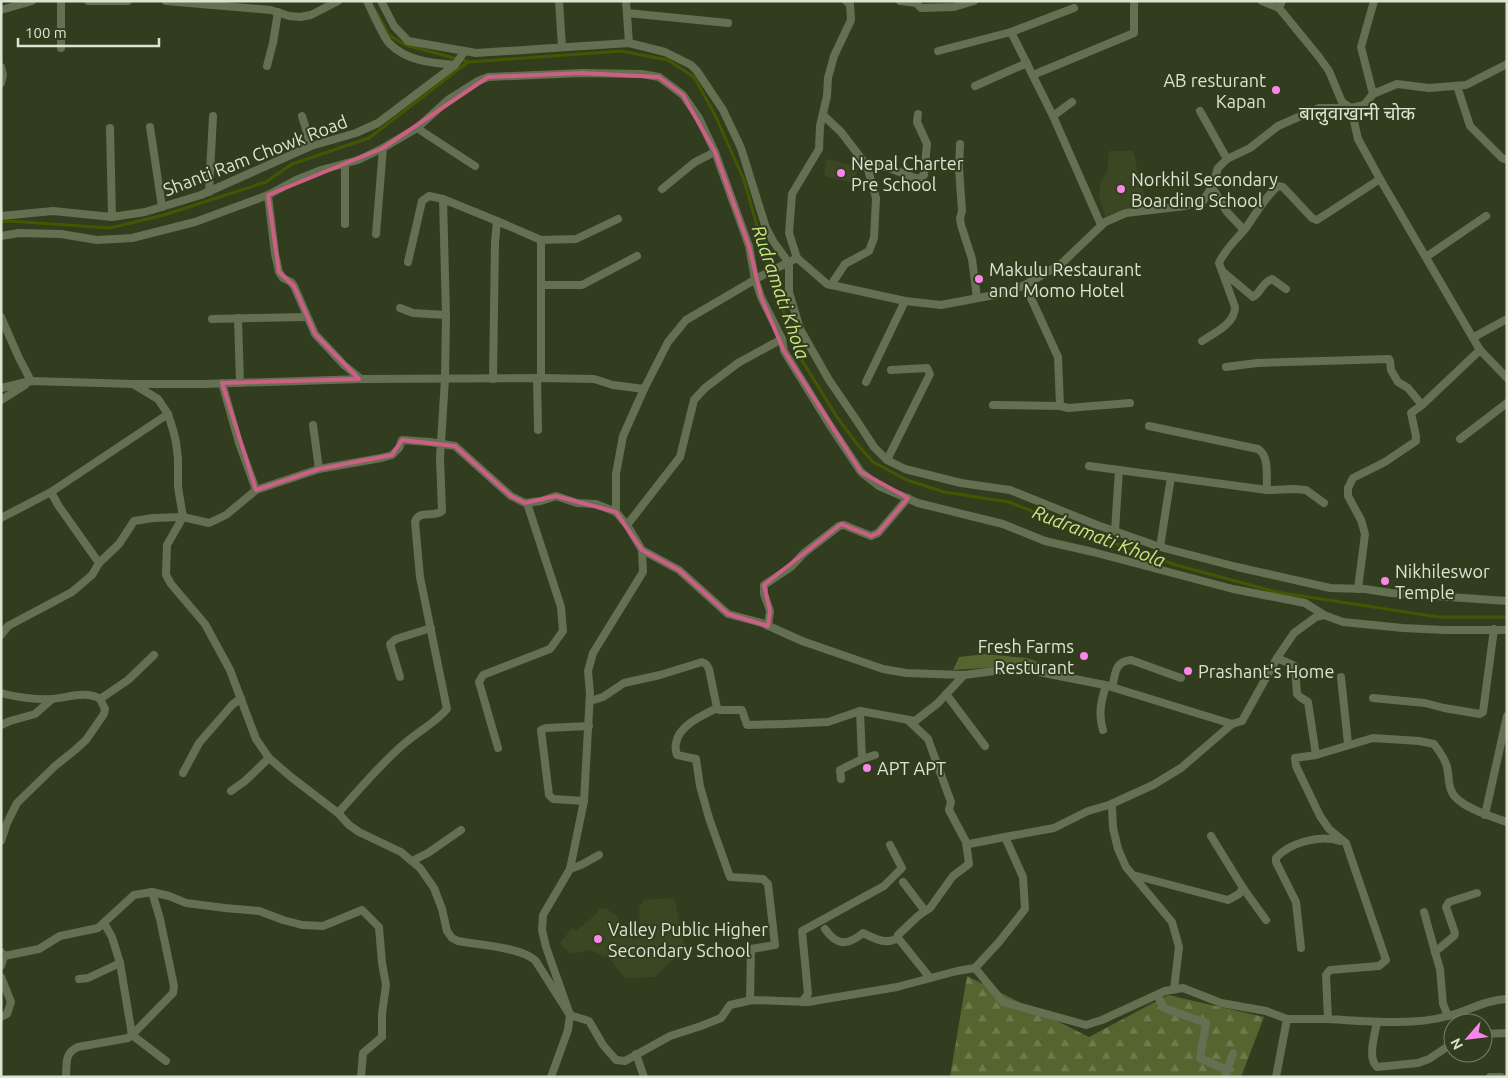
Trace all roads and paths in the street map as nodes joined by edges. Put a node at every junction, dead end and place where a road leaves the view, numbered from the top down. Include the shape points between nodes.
1 (32, 1) edge
2 (61, 1) edge
3 (88, 1) edge
4 (128, 1) edge
5 (166, 1) edge
6 (338, 1) edge
7 (367, 1) edge
8 (382, 1) edge
9 (559, 1) edge
10 (626, 1) edge
11 (900, 1) edge
12 (974, 1) edge
13 (1134, 1) edge
14 (1262, 1) edge
15 (1374, 1) edge
16 (851, 2) edge
17 (1281, 5) edge
18 (1074, 8) dead end
19 (1, 10) edge
20 (278, 12) junction
21 (627, 13) junction
22 (728, 23) dead end
23 (1011, 32) junction
24 (629, 43) junction
25 (562, 47) junction
26 (61, 48) dead end
27 (938, 51) dead end
28 (464, 52) junction
29 (1027, 63) junction
30 (1507, 64) edge
31 (455, 65) junction
32 (267, 66) dead end
33 (1, 67) edge
34 (1033, 75) junction
35 (1, 83) edge
36 (976, 86) dead end
37 (1457, 86) junction
38 (1373, 94) junction
39 (1072, 102) dead end
40 (1351, 108) junction
41 (1200, 111) dead end
42 (918, 114) dead end
43 (823, 115) junction
44 (213, 116) dead end
45 (302, 116) dead end
46 (1053, 116) junction
47 (150, 127) dead end
48 (110, 128) dead end
49 (417, 128) junction
50 (960, 144) dead end
51 (310, 146) junction
52 (383, 148) junction
53 (715, 152) junction
54 (1227, 159) junction
55 (1507, 160) edge
56 (345, 165) junction
57 (475, 166) dead end
58 (867, 166) junction
59 (1380, 179) junction
60 (1212, 187) junction
61 (662, 189) dead end
62 (209, 192) junction
63 (268, 195) junction
64 (443, 199) junction
65 (162, 207) junction
66 (1, 216) edge
67 (1486, 216) dead end
68 (112, 217) junction
69 (618, 219) dead end
70 (497, 220) junction
71 (345, 224) dead end
72 (1101, 225) junction
73 (1244, 230) junction
74 (376, 234) dead end
75 (1, 236) edge
76 (541, 240) junction
77 (637, 256) dead end
78 (1426, 257) junction
79 (797, 258) junction
80 (408, 262) dead end
81 (786, 264) junction
82 (1221, 269) junction
83 (759, 277) junction
84 (541, 285) junction
85 (831, 285) junction
86 (1025, 285) junction
87 (1286, 289) dead end
88 (977, 298) junction
89 (905, 301) junction
90 (400, 308) dead end
91 (446, 315) junction
92 (1, 317) edge
93 (238, 318) junction
94 (307, 318) junction
95 (212, 319) dead end
96 (1507, 319) edge
97 (1474, 337) junction
98 (782, 339) junction
99 (1202, 341) dead end
100 (1480, 350) junction
101 (1226, 367) dead end
102 (891, 370) dead end
103 (539, 378) junction
104 (1507, 378) edge
105 (361, 379) junction
106 (445, 379) junction
107 (493, 379) junction
108 (31, 381) junction
109 (866, 382) dead end
110 (222, 383) junction
111 (240, 383) junction
112 (133, 384) junction
113 (1, 388) edge
114 (644, 389) junction
115 (1, 400) edge
116 (1130, 402) dead end
117 (1507, 404) edge
118 (993, 405) dead end
119 (1422, 405) junction
120 (1060, 406) junction
121 (168, 414) junction
122 (313, 425) dead end
123 (1149, 426) dead end
124 (538, 430) dead end
125 (1460, 439) dead end
126 (441, 444) junction
127 (887, 460) junction
128 (1089, 466) dead end
129 (319, 469) junction
130 (1119, 470) junction
131 (1170, 477) junction
132 (256, 490) junction
133 (1267, 490) junction
134 (51, 492) junction
135 (908, 498) junction
136 (527, 503) junction
137 (1324, 503) dead end
138 (616, 512) junction
139 (2, 516) edge
140 (183, 516) junction
141 (627, 525) junction
142 (1115, 531) junction
143 (1160, 547) junction
144 (642, 550) junction
145 (99, 563) junction
146 (1358, 589) junction
147 (1507, 601) edge
148 (1324, 615) junction
149 (768, 626) junction
150 (5, 627) edge
151 (431, 628) junction
152 (1494, 629) junction
153 (1507, 630) edge
154 (1, 635) edge
155 (154, 655) dead end
156 (1278, 658) junction
157 (964, 675) junction
158 (400, 677) dead end
159 (1341, 677) dead end
160 (1181, 678) dead end
161 (1109, 686) junction
162 (1, 693) edge
163 (946, 694) junction
164 (241, 698) junction
165 (1373, 698) dead end
166 (100, 699) junction
167 (51, 700) junction
168 (590, 701) junction
169 (717, 708) junction
170 (860, 711) junction
171 (1507, 716) edge
172 (908, 720) junction
173 (1232, 724) junction
174 (1, 726) edge
175 (589, 726) junction
176 (1104, 730) dead end
177 (1348, 744) junction
178 (986, 746) dead end
179 (498, 748) dead end
180 (875, 755) dead end
181 (1316, 755) junction
182 (270, 758) junction
183 (862, 759) junction
184 (183, 773) dead end
185 (841, 779) dead end
186 (231, 791) dead end
187 (584, 801) junction
188 (1109, 805) junction
189 (338, 813) junction
190 (1485, 814) junction
191 (1507, 822) edge
192 (461, 830) dead end
193 (1211, 836) dead end
194 (1005, 837) junction
195 (1, 841) edge
196 (966, 842) junction
197 (1346, 843) junction
198 (890, 845) dead end
199 (599, 855) dead end
200 (412, 861) junction
201 (570, 868) junction
202 (1133, 875) junction
203 (903, 882) dead end
204 (1242, 888) junction
205 (152, 892) junction
206 (1477, 893) dead end
207 (925, 911) junction
208 (1424, 912) dead end
209 (1266, 920) dead end
210 (104, 923) junction
211 (825, 929) dead end
212 (898, 938) junction
213 (1301, 948) dead end
214 (1435, 952) junction
215 (3, 954) edge
216 (120, 964) junction
217 (1, 966) edge
218 (975, 968) junction
219 (1, 977) edge
220 (930, 978) junction
221 (79, 979) dead end
222 (1174, 989) junction
223 (1157, 995) junction
224 (1507, 999) edge
225 (750, 1000) junction
226 (802, 1002) junction
227 (1447, 1013) edge
228 (1456, 1013) edge
229 (570, 1015) junction
230 (1, 1017) edge
231 (1443, 1017) edge
232 (1286, 1019) junction
233 (1328, 1019) junction
234 (1377, 1022) junction
235 (1507, 1033) edge
236 (1493, 1034) edge
237 (132, 1035) junction
238 (1443, 1049) edge
239 (1233, 1053) dead end
240 (636, 1054) junction
241 (166, 1061) dead end
242 (1226, 1073) edge
243 (66, 1077) edge
244 (361, 1077) edge
245 (551, 1077) edge
246 (644, 1077) edge
247 (1276, 1077) edge
248 (1490, 1077) edge
249 (1501, 1077) edge

1 - 19 street
2 - 26 street
3 - 4 street
5 - 20 street
6 - 20 street via 311,15 289,16
7 - 31 street via 388,43 420,61
8 - 28 street via 394,26 408,40
9 - 25 street
10 - 21 street
11 - 12 street via 916,3 921,8 954,7
13 - 34 street via 1134,33
14 - 17 street
15 - 38 street via 1361,47
16 - 43 street via 851,20 834,56
17 - 40 street via 1329,71 1342,102
18 - 23 street
20 - 32 street
21 - 22 street
21 - 24 street
23 - 27 street
23 - 29 street
24 - 25 street
24 - 81 street via 672,56 697,71 741,148 766,228
25 - 28 street
28 - 31 street, Shanti Ram Chowk Road
29 - 34 street
29 - 36 street
30 - 37 street via 1466,85
31 - 51 street, Shanti Ram Chowk Road via 378,123
33 - 35 street
34 - 46 street
37 - 38 street via 1429,88 1397,84
37 - 55 street via 1470,126
38 - 40 street via 1364,104
39 - 46 street
40 - 54 street via 1319,108 1278,126 1250,148
40 - 59 street via 1358,139
41 - 54 street
42 - 58 street via 917,122 927,144 924,175 918,179 886,168
43 - 58 street via 842,132
43 - 79 street via 819,149 792,194 789,233
44 - 62 street
45 - 51 street
46 - 72 street
47 - 65 street
48 - 68 street
49 - 52 street
49 - 53 street via 448,100 488,77 642,74 659,77 683,95 699,118
49 - 57 street
50 - 88 street via 960,218 972,259
51 - 62 street, Shanti Ram Chowk Road
52 - 56 street
52 - 74 street
53 - 61 street via 695,162
53 - 83 street
54 - 60 street via 1218,168
56 - 63 street via 321,170
56 - 71 street
58 - 85 street via 876,198 874,238 869,251 845,264
59 - 73 street via 1317,220 1283,187 1278,186
59 - 78 street
60 - 72 street via 1203,201 1126,213
60 - 73 street via 1227,212
62 - 65 street, Shanti Ram Chowk Road
63 - 75 street via 195,222 132,238 97,240 61,234 19,233
63 - 94 street via 279,272 294,286
64 - 70 street
64 - 80 street via 429,196 422,201
64 - 91 street
65 - 68 street, Shanti Ram Chowk Road
66 - 68 street, Shanti Ram Chowk Road via 53,211
67 - 78 street
69 - 76 street via 576,239
70 - 76 street
70 - 107 street
72 - 86 street via 1061,264
73 - 82 street via 1223,253 1219,263
76 - 84 street
77 - 84 street via 582,285
78 - 97 street
79 - 81 street
79 - 85 street
81 - 83 street
81 - 127 street via 800,329 856,421
82 - 87 street via 1253,297 1266,281 1272,279
82 - 99 street via 1235,313 1232,320
83 - 98 street via 761,297
83 - 114 street via 686,320 668,342
84 - 103 street
85 - 89 street
86 - 88 street
86 - 120 street via 1058,357
88 - 89 street via 941,305
89 - 109 street
90 - 91 street via 413,313
91 - 106 street
92 - 108 street
93 - 94 street
93 - 95 street
93 - 111 street
94 - 105 street via 329,350
96 - 97 street
97 - 100 street
98 - 135 street via 784,351 861,472 879,486
98 - 141 street via 738,363 694,400 680,457
100 - 104 street
100 - 119 street
101 - 119 street via 1389,358 1398,382 1408,388
102 - 127 street via 928,368 930,374
103 - 107 street
103 - 114 street via 594,378 613,385
103 - 124 street
105 - 106 street
105 - 111 street
106 - 107 street
106 - 126 street
108 - 112 street
108 - 113 street
108 - 115 street
110 - 111 street
110 - 112 street
110 - 132 street
112 - 121 street via 158,399
114 - 138 street via 623,436 616,474
116 - 120 street
117 - 125 street
118 - 120 street
119 - 146 street via 1411,413 1416,440 1385,462 1353,478 1348,488 1348,496 1365,534
121 - 134 street
121 - 140 street via 176,442
122 - 129 street
123 - 133 street via 1258,449 1265,458
126 - 129 street via 402,440 400,448 392,455
126 - 136 street via 455,446 511,496
126 - 151 street via 442,511 437,515 420,515 415,522 420,577
127 - 142 street via 905,469 961,483 1010,490
128 - 130 street
129 - 132 street
130 - 131 street
130 - 142 street
131 - 133 street
131 - 143 street
132 - 140 street via 226,515 209,523
133 - 137 street via 1306,490
134 - 139 street
134 - 145 street
135 - 148 street via 1003,524 1045,541 1233,589 1305,603
135 - 149 street via 878,534 871,536 839,526 791,567 764,585 770,611
136 - 138 street via 556,496 596,504
136 - 179 street via 562,607 563,631 550,649 483,675 479,682
138 - 141 street
140 - 145 street via 134,521 119,544
140 - 164 street via 167,544 166,575 205,624
141 - 144 street
142 - 143 street
143 - 146 street via 1330,588
144 - 149 street via 679,570 728,614
144 - 168 street via 644,572 593,653 588,671
145 - 150 street via 92,575 72,592
146 - 147 street
148 - 152 street via 1343,622 1403,628
148 - 156 street via 1294,633
149 - 157 street via 883,669
150 - 154 street
151 - 158 street via 390,644
151 - 189 street via 447,709 405,743
152 - 153 street
152 - 165 street via 1483,712 1480,714 1425,703
155 - 166 street via 128,680
156 - 173 street via 1242,722
156 - 181 street via 1295,666 1297,694 1308,702
157 - 161 street via 1018,668
157 - 163 street
159 - 177 street
160 - 161 street via 1131,660 1118,665
161 - 173 street
161 - 176 street via 1100,709
162 - 167 street
163 - 172 street via 915,721
163 - 178 street
164 - 182 street via 256,739
164 - 184 street via 199,743
166 - 167 street via 90,694
166 - 195 street via 104,714 86,740 16,803
167 - 174 street via 35,714
168 - 169 street via 624,683 702,662 709,669
168 - 175 street
169 - 170 street via 742,710 746,725 828,722
169 - 225 street via 693,720 681,732 676,743 676,755 696,759 709,818 730,877 763,879 768,884 775,945 752,948
170 - 172 street
170 - 183 street
171 - 190 street
172 - 196 street via 928,739 951,802 949,810
173 - 188 street via 1181,768 1154,785
175 - 187 street
175 - 187 street via 541,730 549,795 553,799
177 - 181 street
177 - 190 street via 1373,738 1434,744 1447,765 1454,797
180 - 183 street
181 - 197 street via 1295,758 1296,766 1320,816 1330,830
182 - 186 street
182 - 189 street
183 - 185 street via 840,770
187 - 201 street
188 - 194 street via 1088,811 1054,828
188 - 202 street via 1118,849
189 - 200 street via 358,832 401,852
190 - 191 street
192 - 200 street
193 - 204 street
194 - 196 street
194 - 218 street via 1023,877 1025,909
196 - 207 street via 969,864 953,876
197 - 213 street via 1332,838 1315,838 1276,858 1296,902
197 - 233 street via 1386,960 1379,966 1328,972
198 - 226 street via 902,868 884,886 802,931 808,994
199 - 201 street via 581,866
200 - 229 street via 434,888 452,938 530,956
201 - 229 street via 543,915 542,930
202 - 204 street via 1228,900 1239,894
202 - 222 street via 1172,922 1178,947
203 - 207 street
204 - 209 street
205 - 210 street via 134,895
205 - 237 street via 174,990
205 - 244 street via 186,903 260,911 302,925 323,926 362,910 379,926 386,985 382,1037 363,1053
206 - 214 street via 1449,902 1446,907 1454,936
207 - 212 street
208 - 214 street
210 - 215 street via 92,930 60,936 39,949
210 - 216 street
211 - 212 street via 831,938 844,943 850,943 863,933 878,941
212 - 220 street
214 - 227 street
215 - 217 street
216 - 221 street
216 - 237 street
218 - 220 street
218 - 223 street via 1003,1002 1086,1026
219 - 230 street via 11,1002 7,1014
220 - 226 street via 897,987
222 - 223 street
222 - 232 street via 1183,988
223 - 242 street via 1164,1008 1206,1023 1200,1058
224 - 228 street via 1495,999
225 - 226 street
225 - 240 street via 730,1005 721,1018 670,1036
229 - 240 street via 588,1021 616,1060 625,1061
229 - 245 street
231 - 234 street
232 - 233 street
232 - 247 street
233 - 234 street
234 - 238 street via 1372,1054 1378,1067 1418,1063
235 - 236 street
237 - 241 street
237 - 243 street via 71,1050
239 - 242 street
240 - 246 street
248 - 249 street

